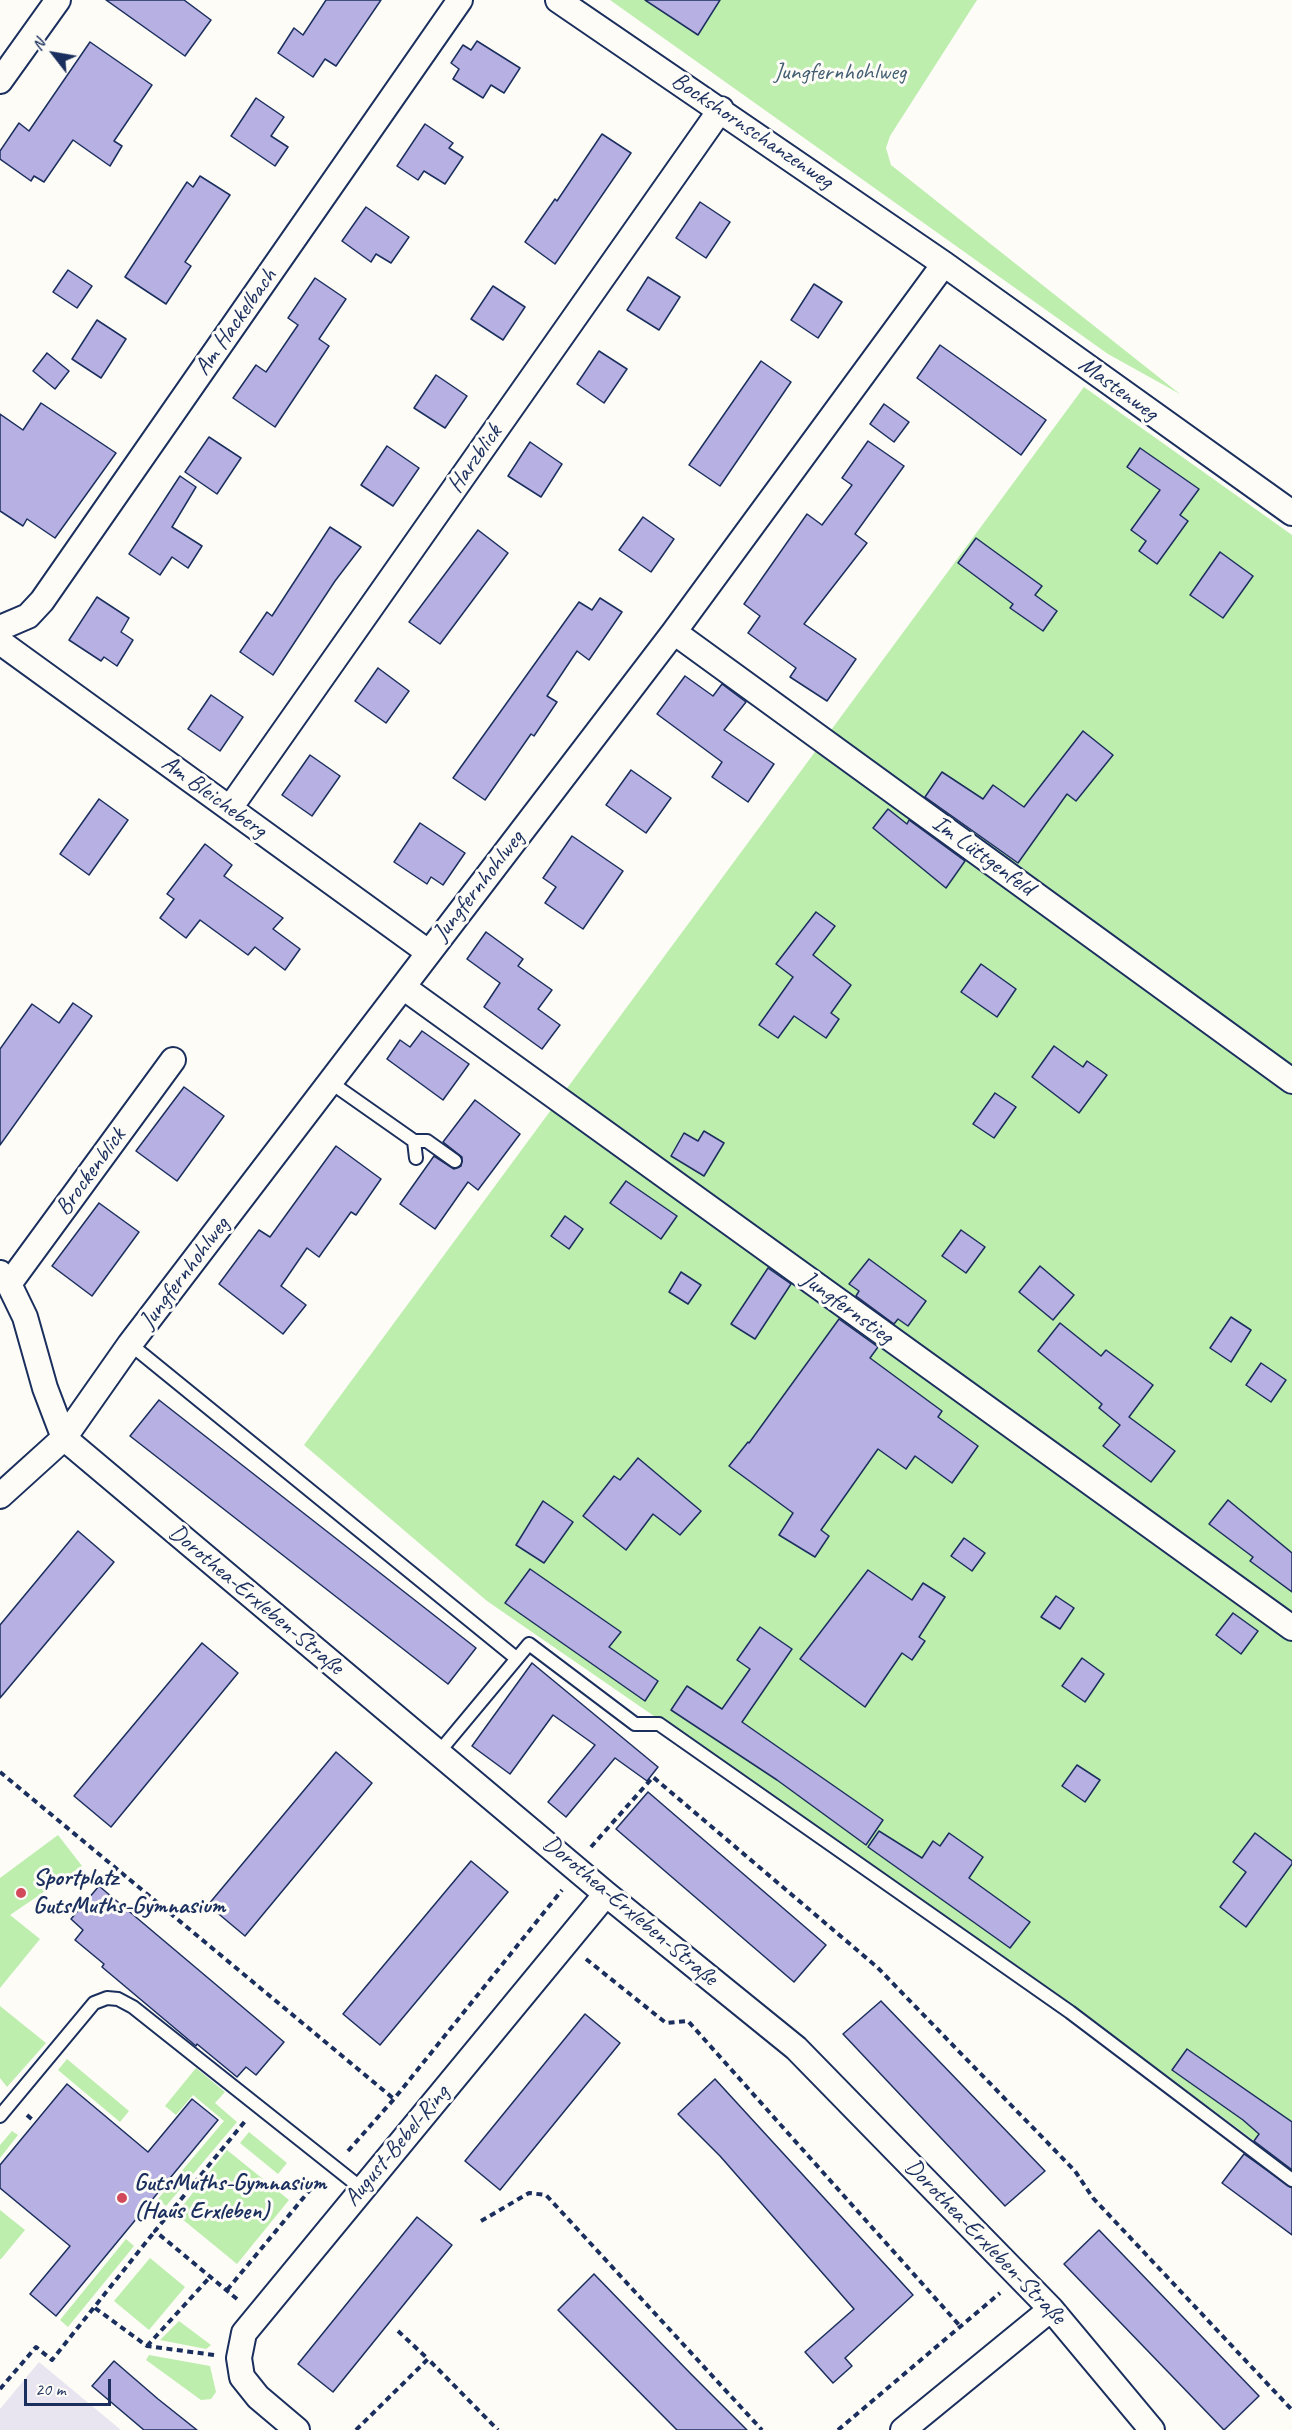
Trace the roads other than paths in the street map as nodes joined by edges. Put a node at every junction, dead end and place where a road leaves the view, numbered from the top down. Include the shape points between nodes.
1 (58, 0) edge
2 (460, 0) edge
3 (558, 0) edge
4 (0, 81) edge
5 (721, 110) junction
6 (944, 264) junction
7 (1292, 513) edge
8 (0, 628) edge
9 (674, 632) junction
10 (0, 642) edge
11 (230, 808) junction
12 (428, 952) junction
13 (403, 987) junction
14 (173, 1060) dead end
15 (1292, 1081) edge
16 (330, 1082) junction
17 (414, 1141) junction
18 (416, 1158) dead end
19 (455, 1161) dead end
20 (5, 1279) edge
21 (130, 1344) junction
22 (64, 1438) junction
23 (0, 1496) edge
24 (1292, 1628) edge
25 (516, 1658) junction
26 (439, 1752) junction
27 (606, 1894) junction
28 (0, 2116) edge
29 (1292, 2180) edge
30 (362, 2188) junction
31 (1052, 2309) junction
32 (297, 2430) edge
33 (903, 2430) edge
34 (1152, 2430) edge

1 - 4 street
2 - 8 street, Am Hackelbach via 42,601 28,616
3 - 5 street, Bockshornschanzenweg
5 - 6 street, Bockshornschanzenweg
5 - 11 street, Harzblick
6 - 7 street, Mastenweg
6 - 9 street, Jungfernhohlweg
9 - 12 street, Jungfernhohlweg
9 - 15 street, Im Lüttgenfeld
10 - 11 street, Am Bleicheberg
11 - 12 street, Am Bleicheberg
12 - 13 street, Jungfernhohlweg
13 - 16 street, Jungfernhohlweg
13 - 24 street, Jungfernstieg
14 - 20 street, Brockenblick
16 - 17 lane
16 - 21 street, Jungfernhohlweg
17 - 18 lane
17 - 19 lane via 427,1141
20 - 22 street, Brockenblick via 25,1317
21 - 22 street, Jungfernhohlweg
21 - 25 lane
22 - 23 street, Jungfernhohlweg
22 - 26 street, Dorothea-Erxleben-Straße
25 - 26 lane
25 - 29 lane via 529,1644 635,1724 659,1724 1070,2012
26 - 27 street, Dorothea-Erxleben-Straße
27 - 30 street, August-Bebel-Ring
27 - 31 street, Dorothea-Erxleben-Straße via 796,2048
28 - 30 lane via 94,2003 118,1999 134,2007
30 - 32 street, August-Bebel-Ring via 244,2333 239,2358 242,2378
31 - 33 street
31 - 34 street, Dorothea-Erxleben-Straße

